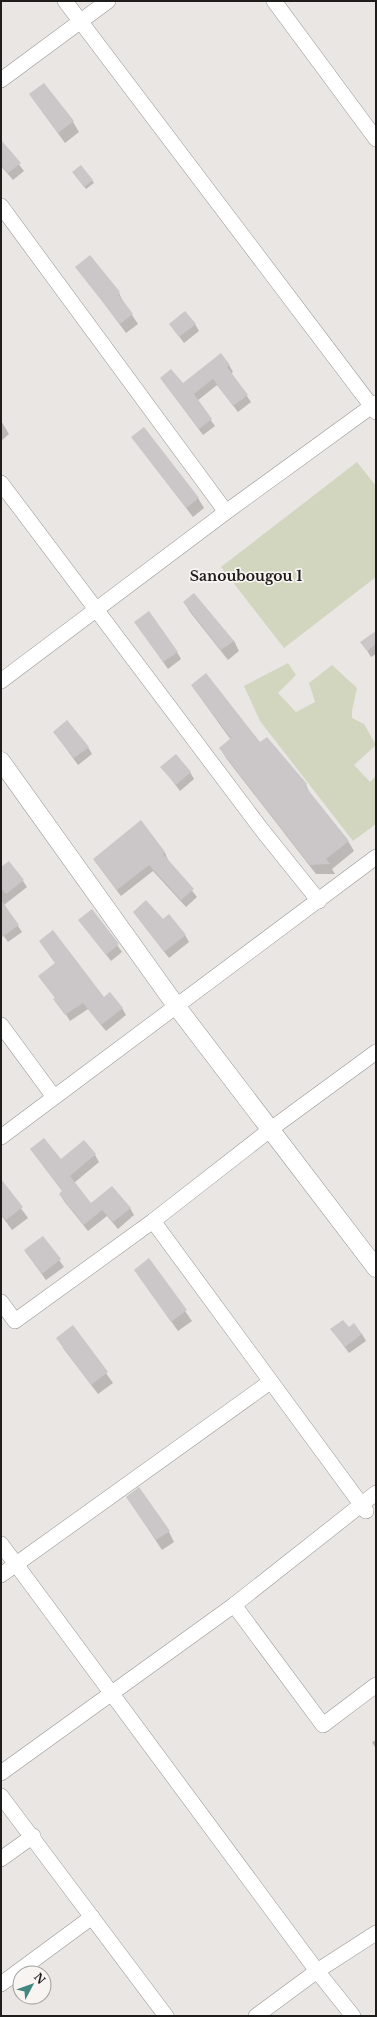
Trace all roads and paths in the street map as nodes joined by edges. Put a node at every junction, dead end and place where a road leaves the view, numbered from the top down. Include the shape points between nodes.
1 (65, 1) edge
2 (108, 1) edge
3 (274, 1) edge
4 (80, 21) junction
5 (1, 80) edge
6 (376, 139) edge
7 (1, 206) edge
8 (374, 407) edge
9 (1, 483) edge
10 (226, 512) junction
11 (97, 610) junction
12 (1, 681) edge
13 (1, 761) edge
14 (376, 857) edge
15 (319, 901) junction
16 (177, 1007) junction
17 (1, 1025) edge
18 (376, 1052) edge
19 (54, 1097) junction
20 (271, 1129) junction
21 (1, 1137) edge
22 (153, 1221) junction
23 (376, 1268) edge
24 (1, 1302) edge
25 (270, 1382) junction
26 (376, 1493) edge
27 (363, 1508) junction
28 (1, 1544) edge
29 (16, 1564) junction
30 (1, 1575) edge
31 (234, 1605) junction
32 (376, 1685) edge
33 (112, 1692) junction
34 (1, 1773) edge
35 (1, 1796) edge
36 (32, 1836) junction
37 (1, 1859) edge
38 (92, 1917) junction
39 (376, 1933) edge
40 (317, 1971) junction
41 (1, 1984) edge
42 (166, 2016) edge
43 (256, 2016) edge
44 (353, 2016) edge

1 - 4 street
2 - 4 street
3 - 6 street
4 - 5 street
4 - 8 street
7 - 10 street
8 - 10 street
9 - 11 street
10 - 11 street
11 - 12 street
11 - 15 street via 262,830
13 - 16 street
14 - 15 street
15 - 16 street
16 - 19 street
16 - 20 street
17 - 19 street
18 - 20 street
19 - 21 street
20 - 22 street
20 - 23 street
22 - 24 street via 15,1322
22 - 25 street
25 - 27 street
25 - 29 street
26 - 27 street
27 - 31 street
28 - 29 street
29 - 30 street
29 - 33 street
31 - 32 street via 323,1725
31 - 33 street
33 - 34 street
33 - 40 street
35 - 36 street
36 - 37 street
36 - 38 street
38 - 41 street
38 - 42 street
39 - 40 street
40 - 43 street
40 - 44 street

